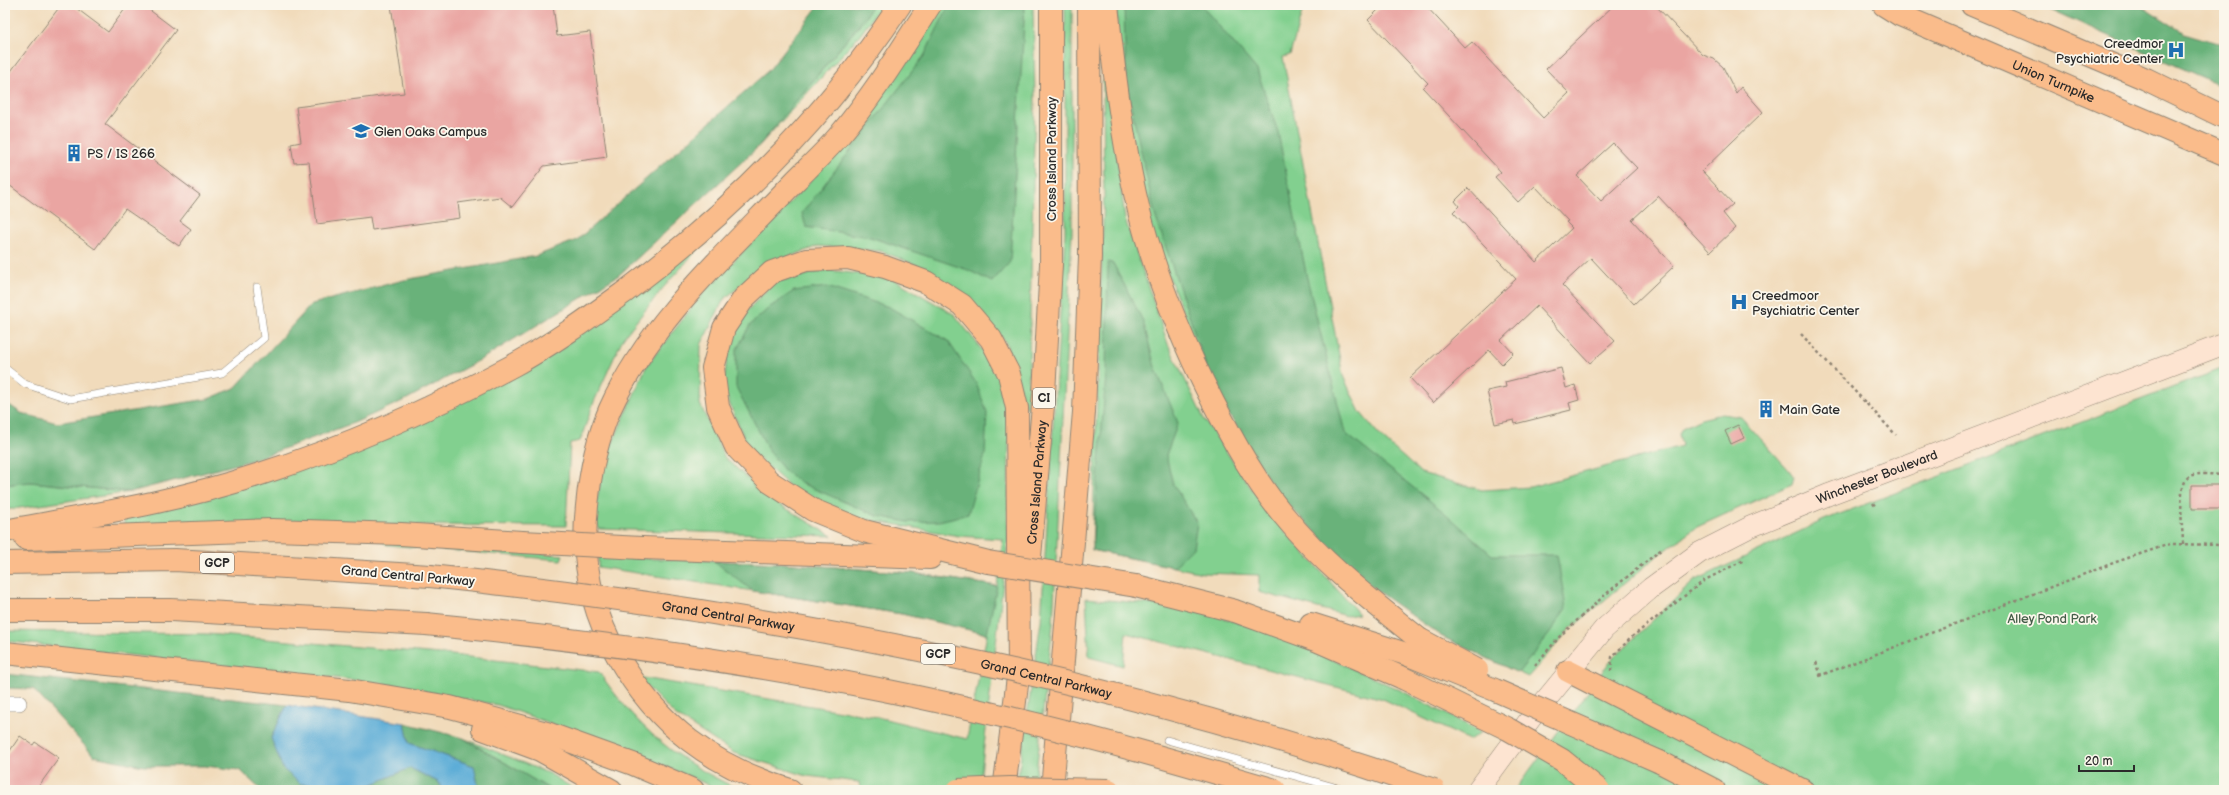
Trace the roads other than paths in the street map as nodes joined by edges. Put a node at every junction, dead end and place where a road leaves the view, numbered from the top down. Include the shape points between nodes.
1 (900, 5) edge
2 (930, 5) edge
3 (1051, 5) edge
4 (1089, 5) edge
5 (1107, 5) edge
6 (1884, 5) edge
7 (1972, 5) edge
8 (2224, 117) edge
9 (2224, 154) edge
10 (257, 287) dead end
11 (2224, 344) edge
12 (5, 368) edge
13 (5, 531) edge
14 (5, 540) edge
15 (988, 562) junction
16 (5, 563) edge
17 (1136, 586) junction
18 (5, 610) edge
19 (1412, 646) junction
20 (5, 653) edge
21 (1568, 671) junction
22 (1019, 674) junction
23 (349, 690) junction
24 (1167, 740) dead end
25 (611, 790) edge
26 (693, 790) edge
27 (790, 790) edge
28 (958, 790) edge
29 (1004, 790) edge
30 (1052, 790) edge
31 (1109, 790) edge
32 (1275, 790) edge
33 (1345, 790) edge
34 (1434, 790) edge
35 (1478, 790) edge
36 (1599, 790) edge
37 (1714, 790) edge
38 (1802, 790) edge

1 - 13 main road via 875,43 814,119 748,187 673,255 594,315 515,365 350,442 256,476 159,502
2 - 27 main road via 894,61 838,137 692,289 646,345 610,410 590,474 584,534 589,586 606,636 634,684 672,726 713,758 755,779
3 - 22 main road, Cross Island Parkway / CI via 1051,264 1043,410
4 - 30 main road via 1090,256 1084,412
5 - 19 main road via 1117,94 1140,216 1164,291 1190,356 1250,468 1286,518
6 - 9 main road, Union Turnpike via 1900,15
7 - 8 main road via 2146,79
10 - 12 lane via 264,338 222,373 70,399 25,384
11 - 21 main road, Winchester Boulevard via 1934,453 1750,527 1700,553 1651,588 1604,629
14 - 15 main road, bridge via 272,530 401,534 642,548 865,554
15 - 17 main road, bridge
15 - 22 main road via 864,531 813,510 770,482 736,447 718,407 714,368 724,328 744,298 772,272 806,260 848,258 885,267 926,282 962,305 991,339 1009,374 1017,408
16 - 34 main road, Grand Central Parkway / GCP, bridge via 175,560 430,576 663,604 783,623 902,646 1121,696 1321,752
17 - 19 main road via 1225,602
17 - 36 main road, bridge via 1235,611 1318,641 1403,678 1508,729 1562,760
18 - 32 main road, bridge via 171,610 426,624 552,637 774,670 894,692 1006,717
19 - 37 main road, bridge via 1495,690 1660,762
20 - 23 main road
21 - 35 main road, Winchester Boulevard
21 - 38 main road
22 - 29 main road, Cross Island Parkway / CI
23 - 25 main road via 446,715 540,750
23 - 26 main road via 450,707 547,733 633,764
24 - 33 lane
28 - 31 main road, bridge

